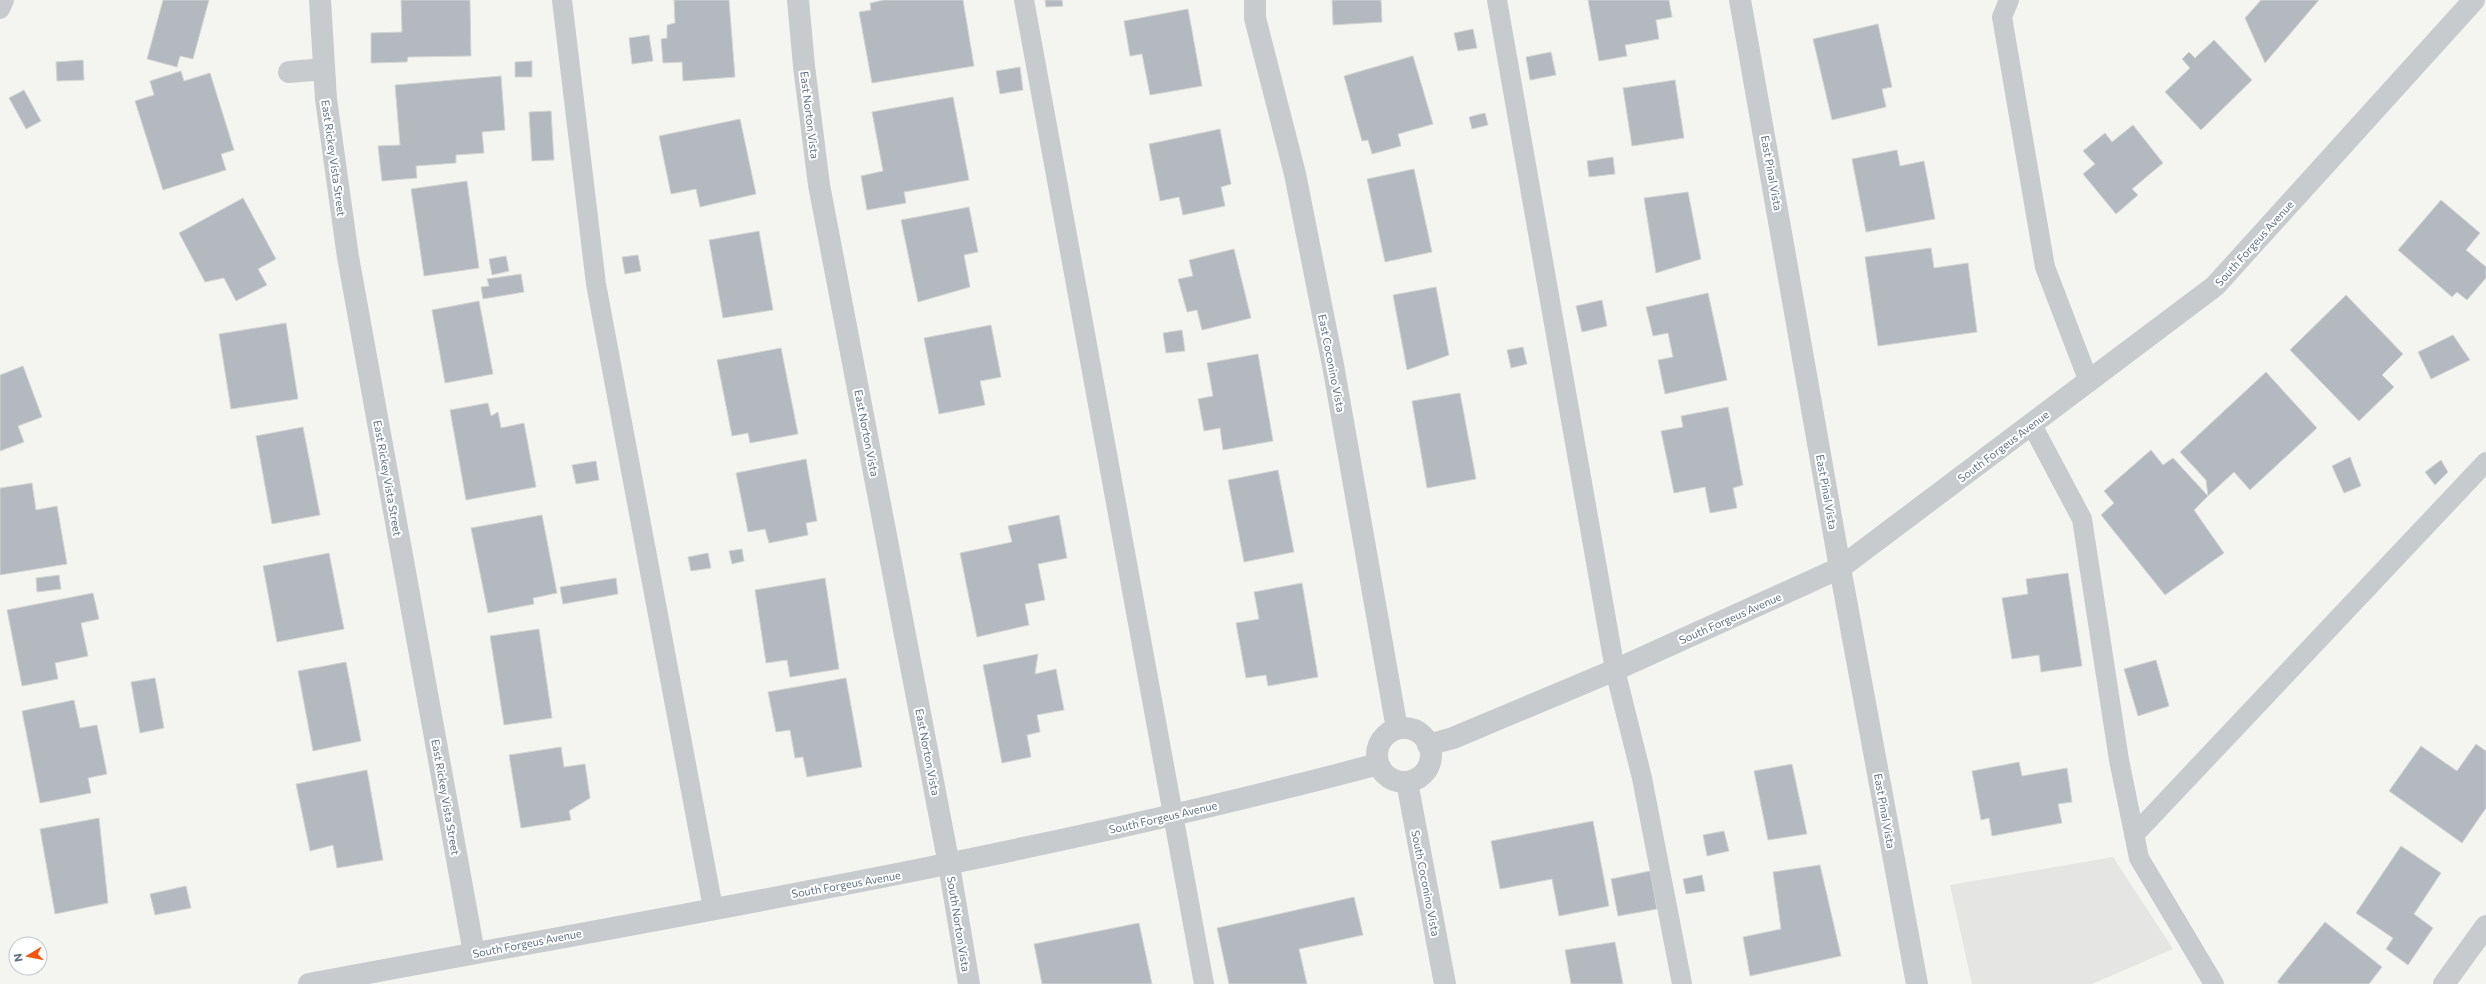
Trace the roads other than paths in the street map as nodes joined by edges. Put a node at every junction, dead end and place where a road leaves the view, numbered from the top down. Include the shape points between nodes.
1 (4, 0) edge
2 (320, 0) edge
3 (562, 0) edge
4 (798, 0) edge
5 (1024, 0) edge
6 (1255, 0) edge
7 (1497, 0) edge
8 (1740, 0) edge
9 (2009, 0) edge
10 (2474, 0) edge
11 (0, 9) edge
12 (324, 70) junction
13 (289, 72) dead end
14 (2089, 382) junction
15 (2032, 425) junction
16 (2486, 462) edge
17 (1840, 568) junction
18 (1615, 670) junction
19 (1397, 729) junction
20 (1428, 745) junction
21 (1378, 764) junction
22 (1407, 782) junction
23 (1174, 815) junction
24 (2134, 834) junction
25 (949, 865) junction
26 (713, 908) junction
27 (2486, 926) edge
28 (474, 953) junction
29 (309, 984) edge
30 (969, 984) edge
31 (1204, 984) edge
32 (1445, 984) edge
33 (1682, 984) edge
34 (1917, 984) edge
35 (2214, 984) edge
36 (2444, 984) edge

1 - 11 lane
2 - 12 street, East Rickey Vista Street
3 - 26 lane via 596,284
4 - 25 street, East Norton Vista via 819,186
5 - 23 lane
6 - 19 street, East Coconino Vista via 1255,18 1295,174 1333,365
7 - 18 lane
8 - 17 street, East Pinal Vista
9 - 14 lane via 2002,17 2044,267
10 - 14 street, South Forgeus Avenue via 2215,286
12 - 13 street
12 - 28 street, East Rickey Vista Street via 348,257
14 - 15 street, South Forgeus Avenue
15 - 17 street, South Forgeus Avenue
15 - 24 lane via 2082,519 2119,760
16 - 24 lane
17 - 18 street, South Forgeus Avenue
17 - 34 street, East Pinal Vista
18 - 20 street, South Forgeus Avenue via 1453,738
18 - 33 lane via 1642,778
19 - 20 street via 1408,728 1417,732
19 - 21 street via 1384,736 1379,744
20 - 22 street via 1430,762 1426,770 1420,777
21 - 22 street via 1387,776
21 - 23 street, South Forgeus Avenue
22 - 32 street, South Coconino Vista
23 - 25 street, South Forgeus Avenue
23 - 31 lane
24 - 35 lane via 2139,858
25 - 26 street, South Forgeus Avenue
25 - 30 street, South Norton Vista
26 - 28 street, South Forgeus Avenue
27 - 36 street
28 - 29 street, South Forgeus Avenue

